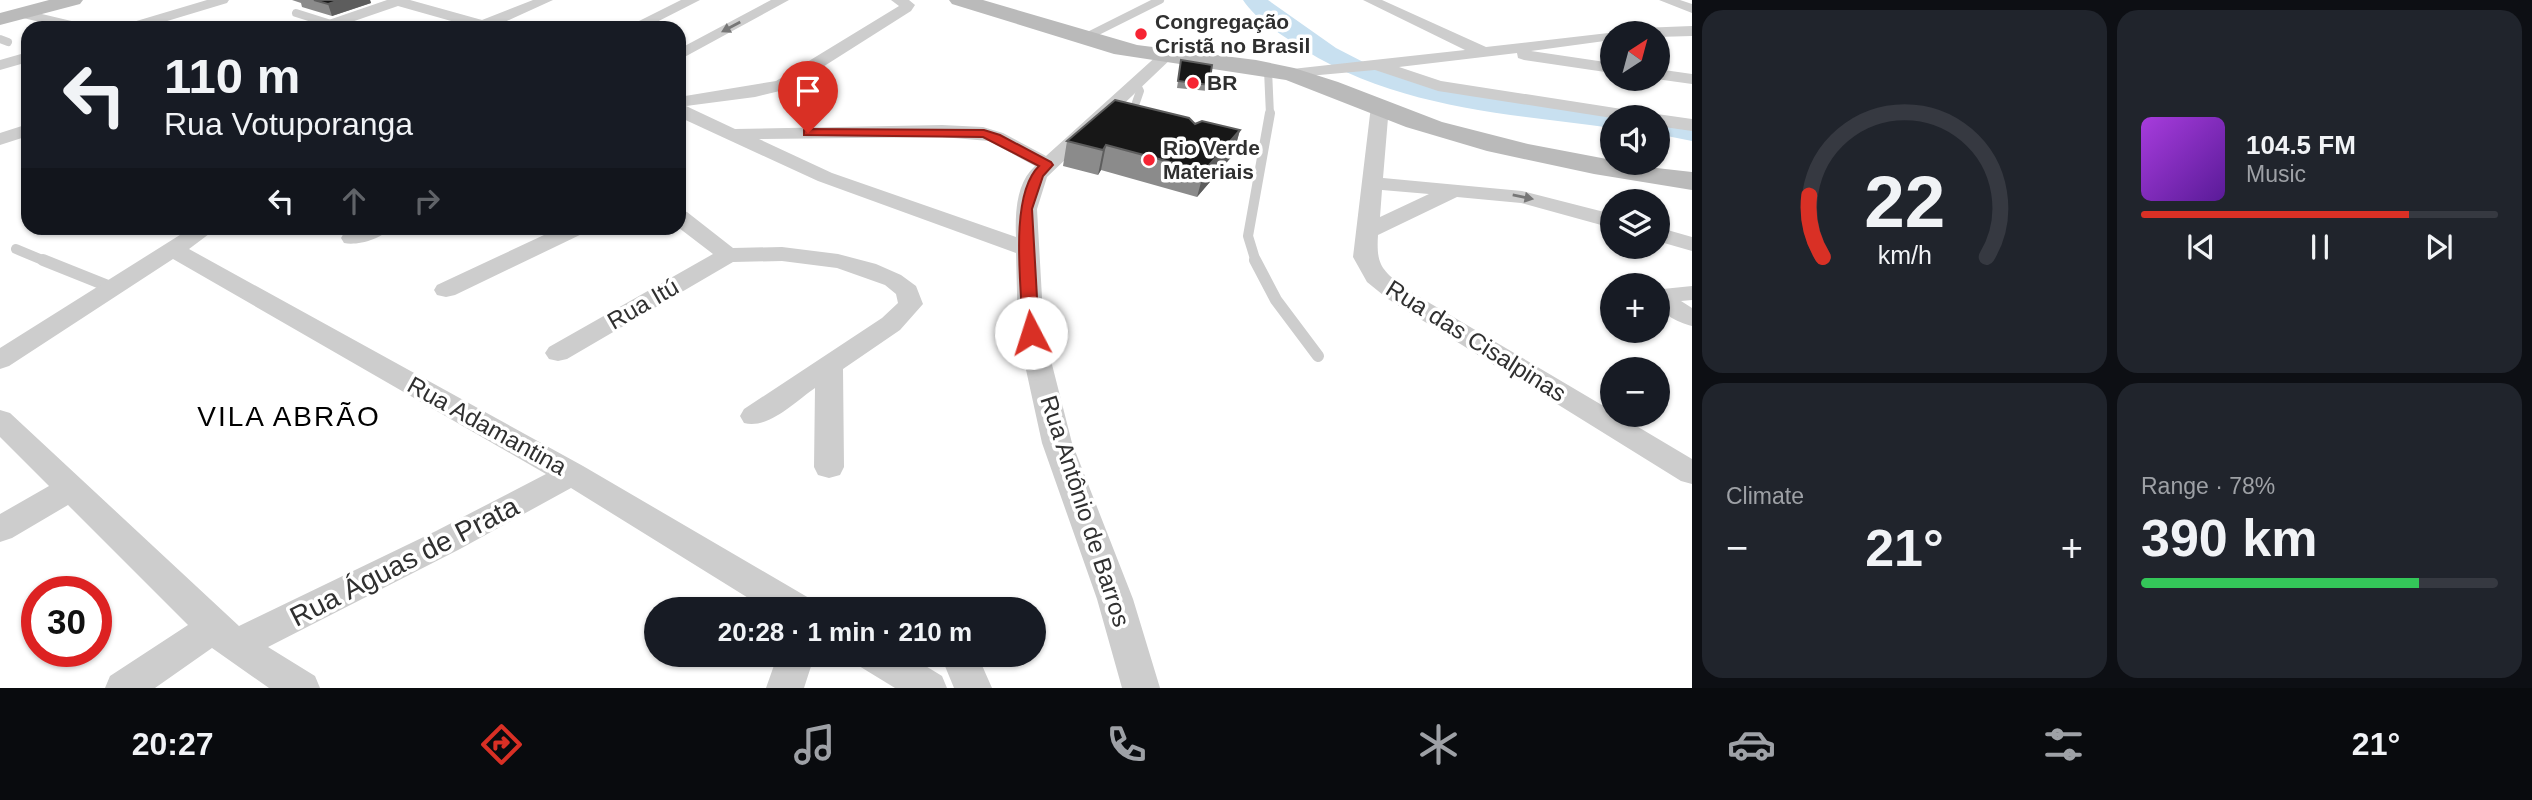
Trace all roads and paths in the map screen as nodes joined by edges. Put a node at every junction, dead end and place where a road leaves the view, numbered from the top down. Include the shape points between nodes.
1 (73, 0) edge
2 (222, 0) edge
3 (398, 0) edge
4 (546, 0) edge
5 (693, 0) edge
6 (782, 0) edge
7 (898, 0) edge
8 (959, 0) edge
9 (1160, 0) edge
10 (1370, 0) edge
11 (1667, 0) edge
12 (1692, 9) edge
13 (296, 13) dead end
14 (10, 17) edge
15 (38, 21) edge
16 (152, 21) edge
17 (314, 21) edge
18 (339, 21) edge
19 (468, 21) edge
20 (501, 21) edge
21 (648, 21) edge
22 (1692, 31) edge
23 (1670, 32) edge
24 (1600, 37) edge
25 (1081, 40) junction
26 (686, 51) edge
27 (1490, 51) junction
28 (1166, 56) junction
29 (21, 59) edge
30 (0, 65) edge
31 (1371, 65) junction
32 (1600, 66) edge
33 (1280, 72) junction
34 (1345, 76) junction
35 (1670, 76) edge
36 (1692, 79) edge
37 (1136, 83) junction
38 (686, 101) edge
39 (1380, 106) junction
40 (1600, 111) edge
41 (686, 113) edge
42 (1146, 116) edge
43 (1670, 122) edge
44 (1692, 125) edge
45 (728, 134) junction
46 (1047, 165) junction
47 (1692, 181) edge
48 (1373, 183) junction
49 (1455, 190) junction
50 (1600, 218) edge
51 (686, 222) edge
52 (1366, 232) junction
53 (196, 235) edge
54 (360, 235) edge
55 (561, 235) edge
56 (352, 238) dead end
57 (16, 249) dead end
58 (1027, 249) junction
59 (174, 250) junction
60 (728, 255) junction
61 (113, 288) junction
62 (446, 290) dead end
63 (1692, 293) edge
64 (1692, 318) edge
65 (558, 354) dead end
66 (1318, 356) dead end
67 (3, 357) edge
68 (830, 365) junction
69 (754, 416) dead end
70 (0, 420) edge
71 (829, 467) dead end
72 (1692, 473) edge
73 (572, 474) junction
74 (72, 488) junction
75 (0, 529) edge
76 (776, 597) edge
77 (225, 636) junction
78 (792, 667) edge
79 (893, 667) edge
80 (964, 667) edge
81 (124, 688) edge
82 (301, 688) edge
83 (785, 688) edge
84 (928, 688) edge
85 (973, 688) edge
86 (1141, 688) edge

1 - 14 street
2 - 16 street
3 - 18 street
3 - 19 street
4 - 20 street
5 - 21 street
6 -> 26 street
7 - 38 street via 908,5 906,9 782,85
8 - 25 street
9 - 25 lane
10 - 27 street
11 - 12 street
13 - 17 lane
14 - 15 lane
22 - 23 street
24 - 27 street
25 - 28 street
27 - 31 street
27 - 32 street
28 - 33 street
28 - 37 street, Rua Antônio de Barros
29 - 30 street
31 - 34 street
31 - 40 street via 1438,86
33 - 34 street
33 - 66 lane via 1248,236 1271,292
34 - 39 street
35 - 36 street
37 - 42 lane via 1140,91 1133,111
37 - 46 street, Rua Antônio de Barros
39 - 47 street via 1432,128 1480,141
39 - 48 street, Rua das Cisalpinas
41 - 45 street
43 - 44 street
45 - 46 street via 984,133
45 - 58 street via 825,177
46 - 58 street, Rua Antônio de Barros via 1029,193
48 - 49 street
48 - 52 street, Rua das Cisalpinas
49 -> 50 street via 1522,197
49 - 52 street
51 - 60 street
52 - 72 street, Rua das Cisalpinas via 1368,268 1397,294
53 - 59 street
54 - 56 street
55 - 62 street
57 - 61 lane
58 - 86 street, Rua Antônio de Barros via 1031,333 1057,443 1115,599
59 - 61 street
59 - 73 street, Rua Adamantina
60 - 65 street, Rua Itú
60 - 68 street, Rua Itú via 782,254 838,261 894,280 907,291 911,304 904,313
61 - 67 street
63 - 64 street via 1672,294 1668,299 1671,306
68 - 69 street
68 - 71 street
70 - 74 street
73 - 76 street, Rua Adamantina
73 - 77 street, Rua Águas de Prata via 448,540
74 - 75 street
74 - 77 street
77 - 81 street, Rua Águas de Prata
77 - 82 street
78 - 83 street
79 - 84 street
80 - 85 street

